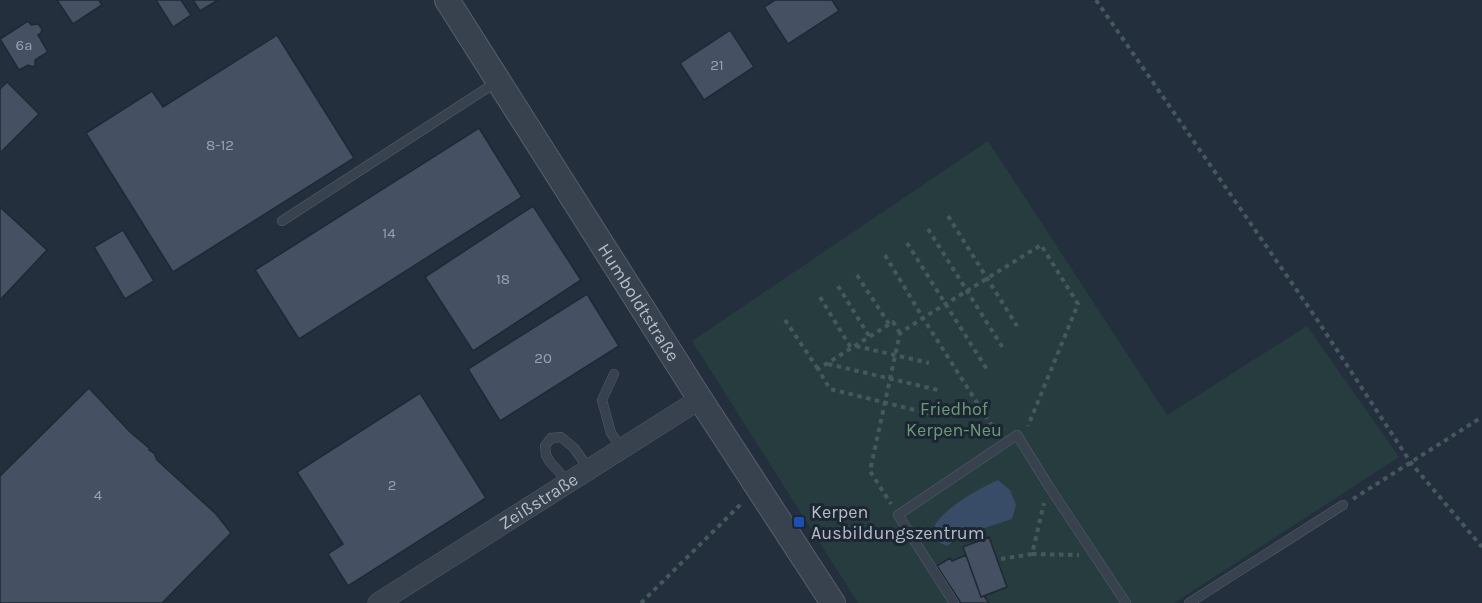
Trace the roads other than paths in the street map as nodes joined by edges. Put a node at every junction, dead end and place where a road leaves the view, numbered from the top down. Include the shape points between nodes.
1 (447, 0) edge
2 (498, 81) junction
3 (282, 221) dead end
4 (614, 374) dead end
5 (700, 399) junction
6 (622, 449) junction
7 (589, 469) junction
8 (568, 482) junction
9 (1342, 505) road end
10 (378, 603) edge
11 (833, 603) edge
12 (954, 603) edge
13 (1126, 603) edge
14 (1189, 603) edge

1 - 2 street, Humboldtstraße
2 - 3 lane
2 - 5 street, Humboldtstraße
4 - 6 lane via 602,400 611,433
5 - 6 street, Zeißstraße
5 - 11 street, Humboldtstraße
6 - 7 street, Zeißstraße
7 - 8 street, Zeißstraße
7 - 8 lane via 574,447 561,437 551,438 545,446 546,454
8 - 10 street, Zeißstraße
9 - 14 lane
12 - 13 lane via 898,515 1017,435

